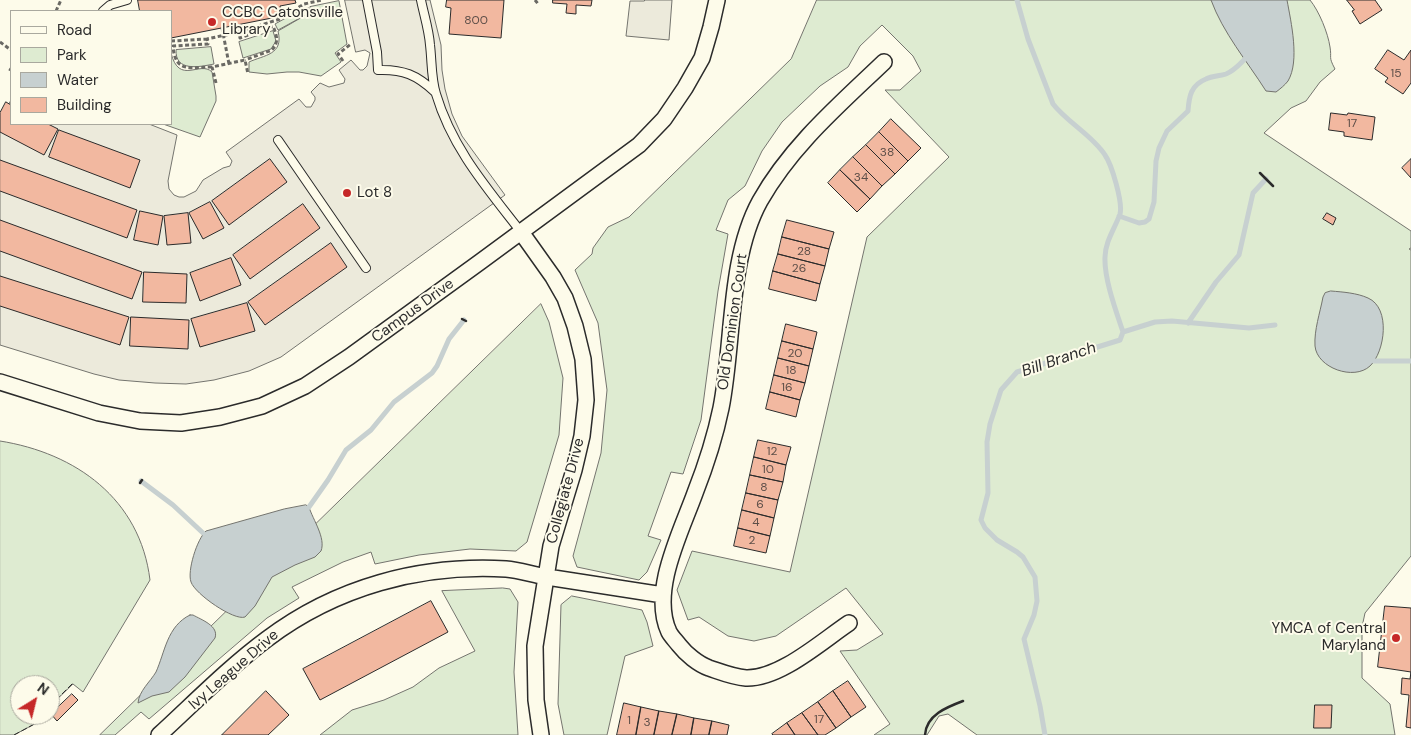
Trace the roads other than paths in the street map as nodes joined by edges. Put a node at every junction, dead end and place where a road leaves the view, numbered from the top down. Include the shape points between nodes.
1 (127, 0) edge
2 (367, 0) edge
3 (421, 0) edge
4 (717, 0) edge
5 (103, 10) edge
6 (884, 62) dead end
7 (435, 92) junction
8 (278, 140) dead end
9 (521, 232) junction
10 (366, 268) dead end
11 (0, 382) edge
12 (545, 576) junction
13 (663, 595) junction
14 (849, 623) dead end
15 (159, 735) edge
16 (541, 735) edge

1 - 5 lane
2 - 7 lane via 378,70 392,70 422,79
3 - 7 lane via 430,42
4 - 9 street, Campus Drive via 702,58 664,119 640,145
6 - 13 street, Old Dominion Court via 810,133 781,168 760,202 748,230 734,295 728,368 714,439 667,571
7 - 9 lane via 455,141
8 - 10 lane
9 - 11 street, Campus Drive via 305,386 262,406 220,417 181,422 140,421 98,413
9 - 12 street, Collegiate Drive via 565,298 583,359 582,436
12 - 13 street
12 - 15 street, Ivy League Drive via 508,569 434,571 396,578 331,599 266,639
12 - 16 street, Collegiate Drive via 535,646 536,700
13 - 14 street, Old Dominion Court via 669,632 684,651 704,666 748,678 789,665

